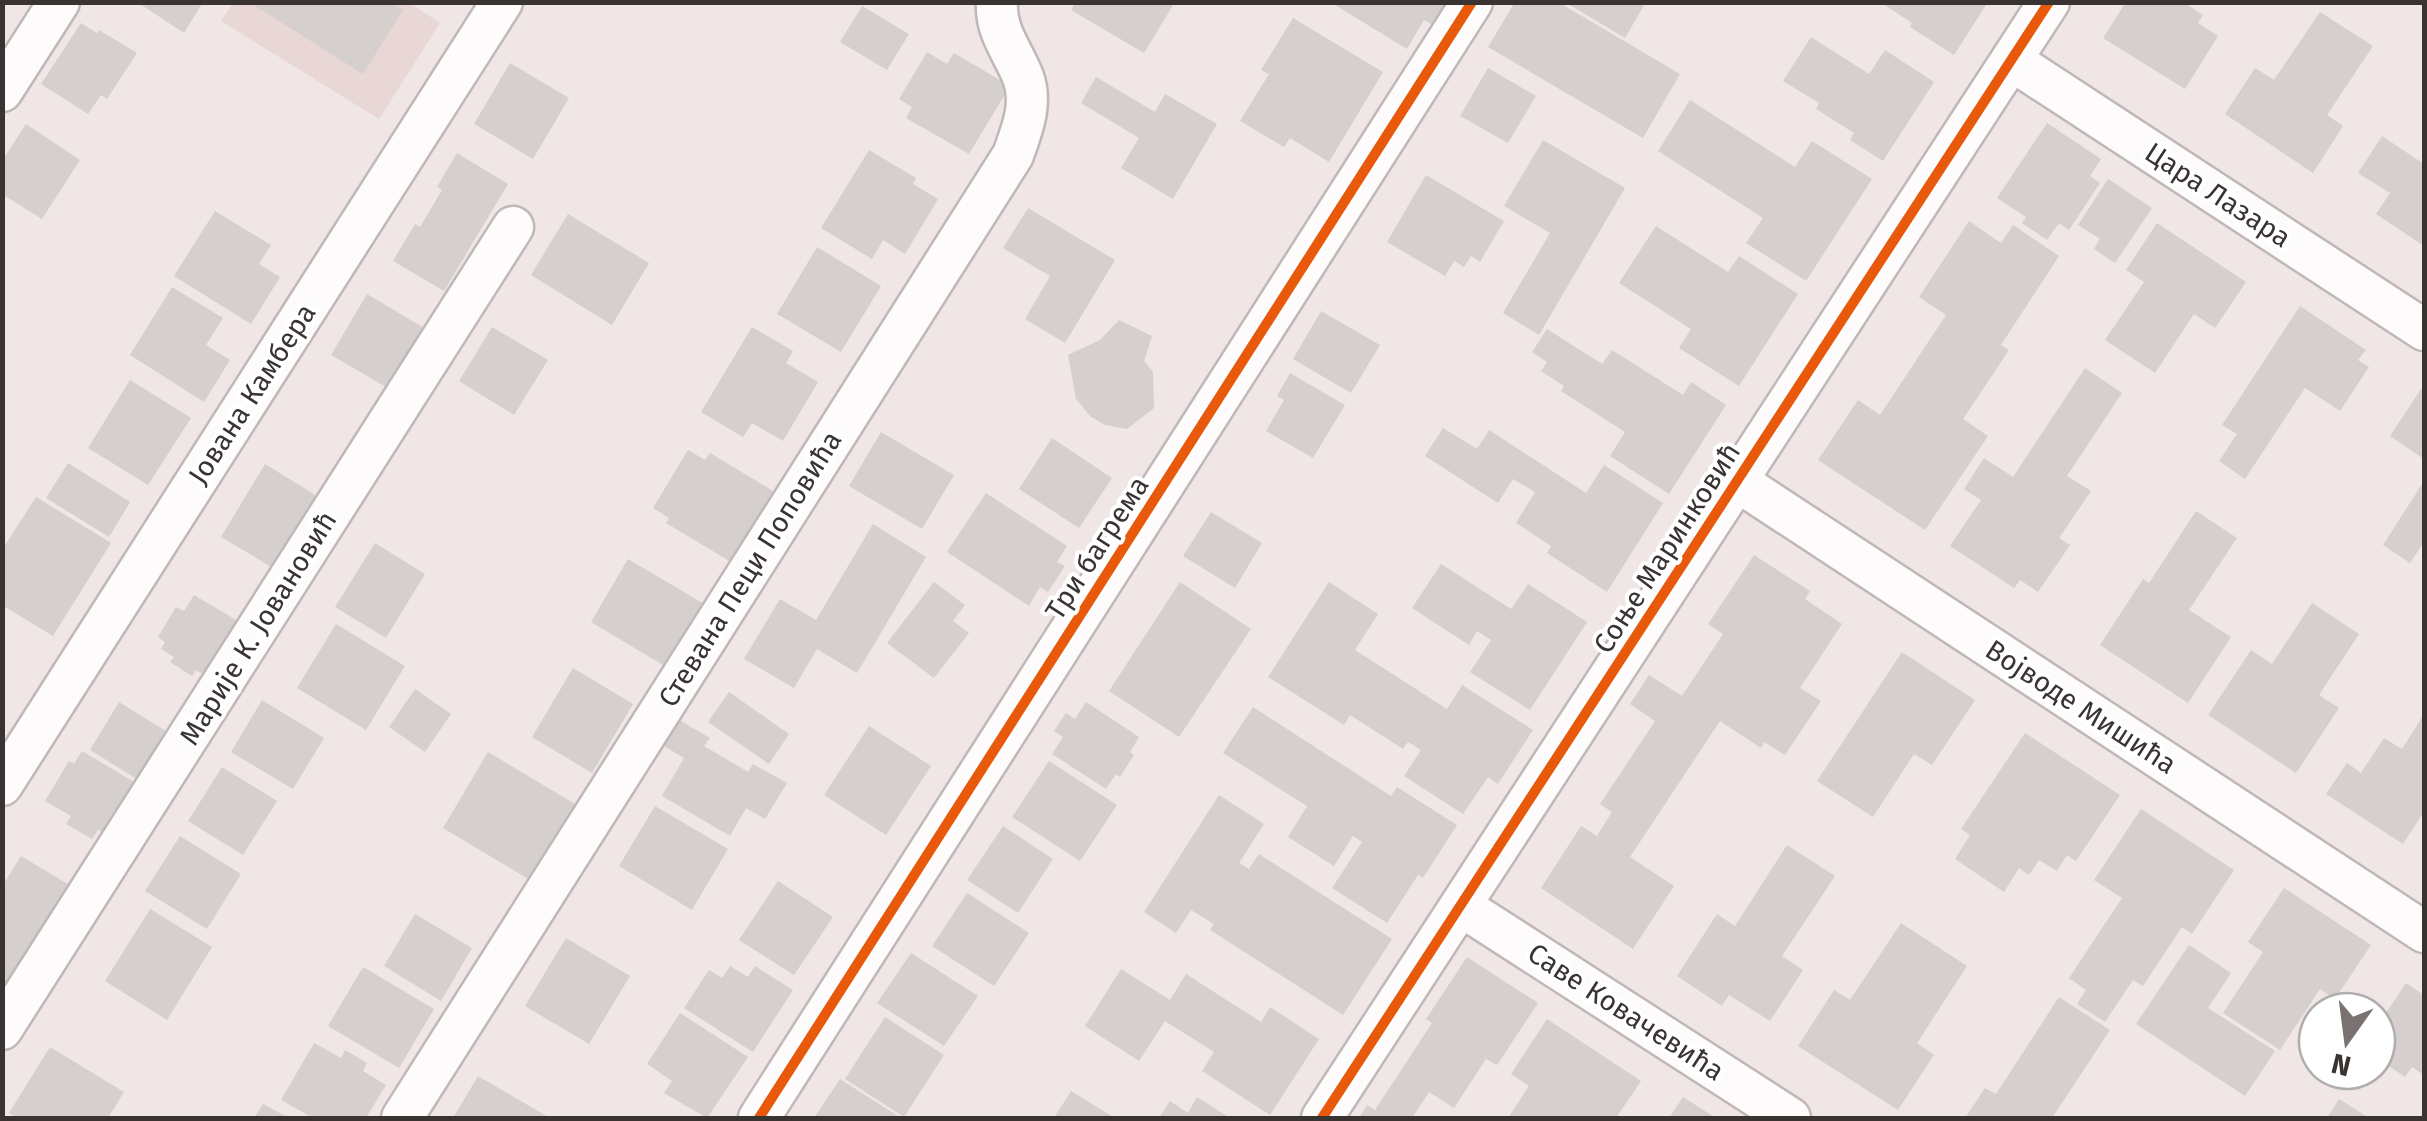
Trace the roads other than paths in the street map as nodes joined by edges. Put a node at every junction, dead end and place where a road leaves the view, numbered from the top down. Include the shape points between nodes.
1 (59, 2) edge
2 (502, 2) edge
3 (997, 2) edge
4 (1472, 2) edge
5 (2049, 2) edge
6 (2011, 60) junction
7 (2, 91) edge
8 (513, 227) dead end
9 (2424, 330) edge
10 (1738, 481) junction
11 (2, 784) edge
12 (1461, 906) junction
13 (2424, 932) edge
14 (2, 1029) edge
15 (402, 1118) edge
16 (759, 1118) edge
17 (1322, 1118) edge
18 (1790, 1118) edge

1 - 7 street
2 - 11 street, Јована Камбера
3 - 15 street, Стевана Пеци Поповића via 1002,38 1024,80 1026,119 1012,155
4 - 16 street, Три багрема
5 - 6 street, Соње Маринковић
6 - 9 street, Цара Лазара
6 - 10 street, Соње Маринковић
8 - 14 street, Марије К. Јовановић
10 - 12 street, Соње Маринковић
10 - 13 street, Војводе Мишића
12 - 17 street, Соње Маринковић
12 - 18 street, Саве Ковачевића

